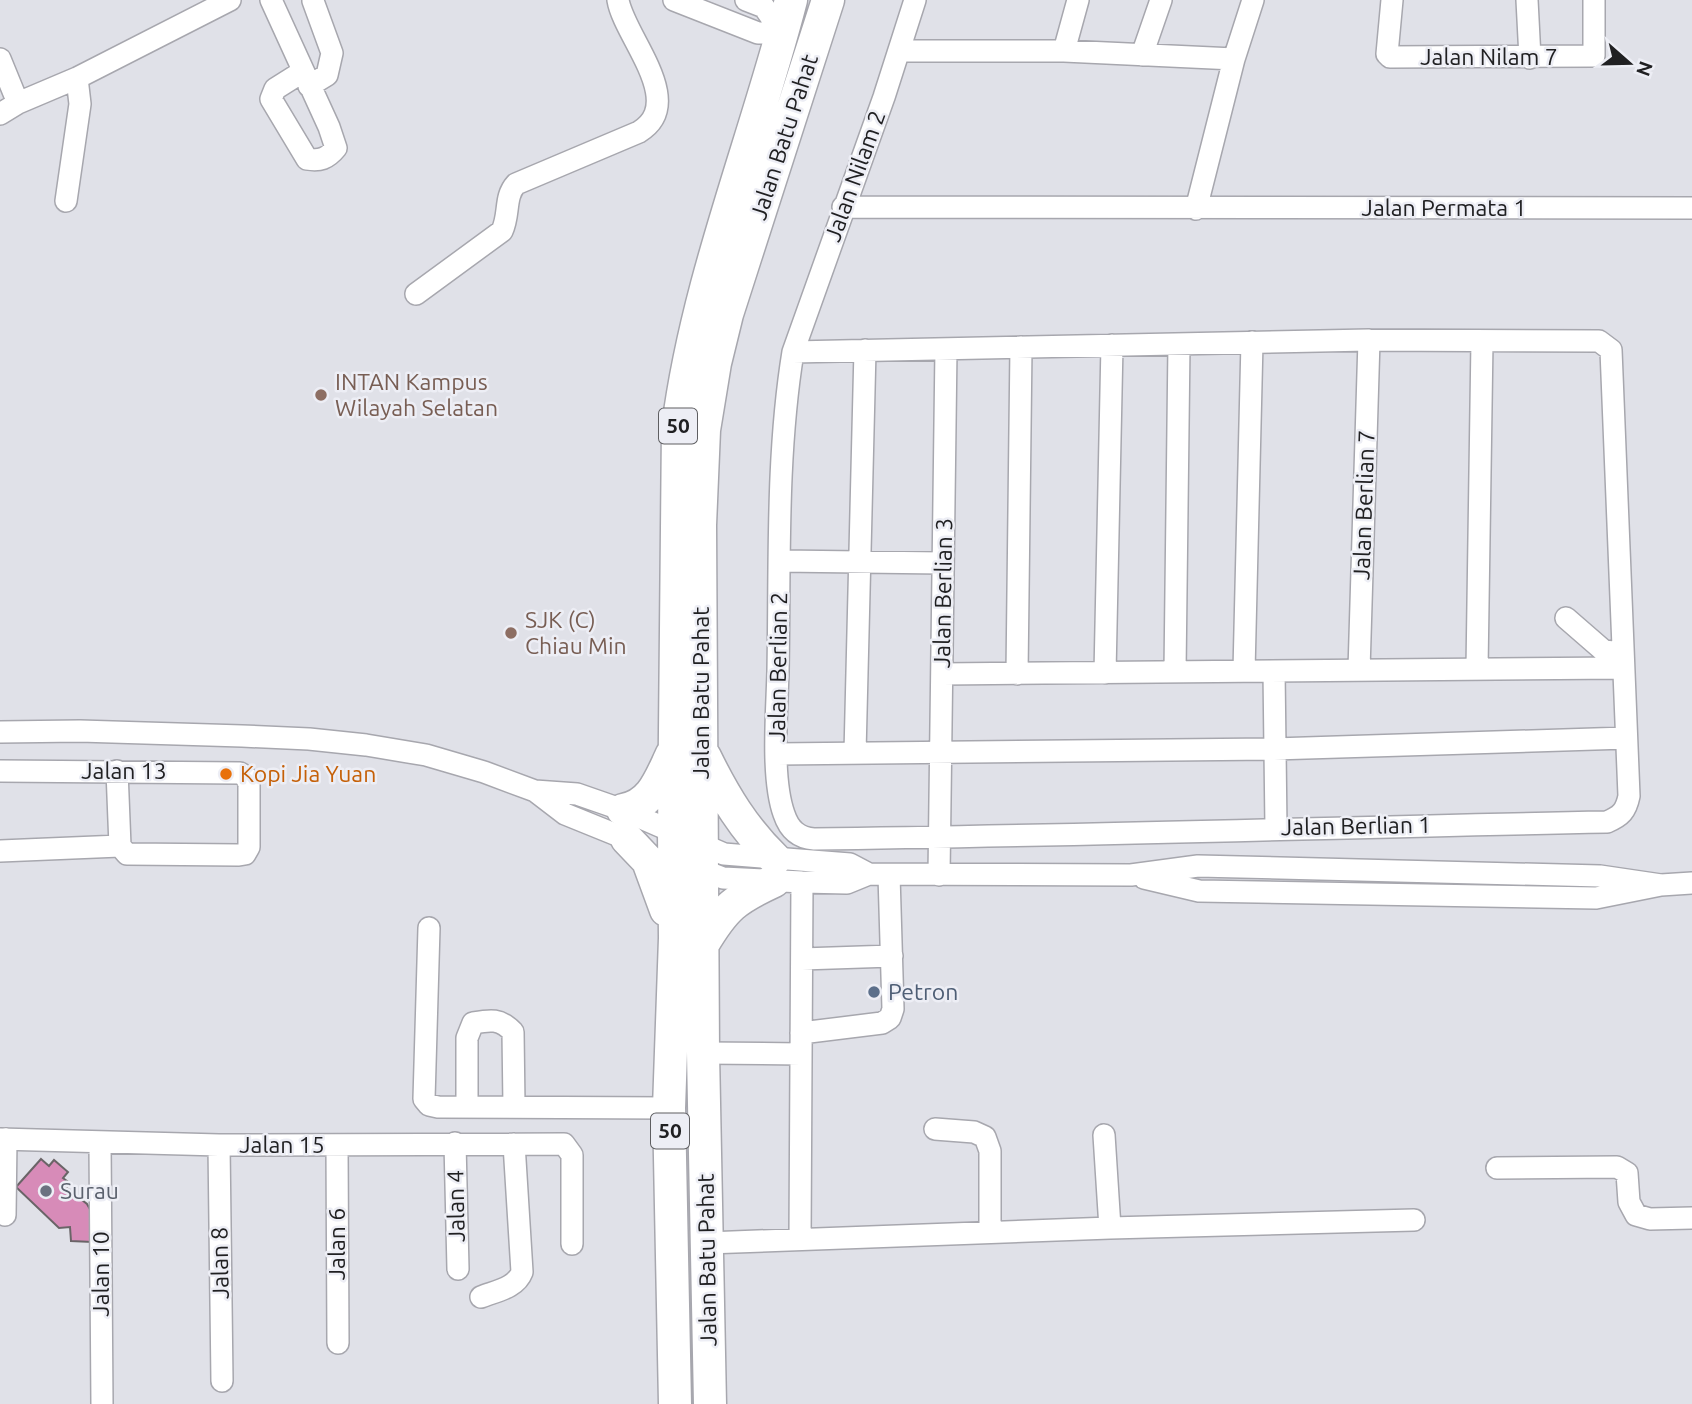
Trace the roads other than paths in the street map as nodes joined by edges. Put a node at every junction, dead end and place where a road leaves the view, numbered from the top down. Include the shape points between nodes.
1 (230, 0) edge
2 (314, 0) edge
3 (618, 0) edge
4 (674, 0) edge
5 (746, 0) edge
6 (791, 0) edge
7 (826, 0) edge
8 (915, 0) edge
9 (1078, 0) edge
10 (1161, 0) edge
11 (1253, 0) edge
12 (1392, 0) edge
13 (1520, 0) edge
14 (1527, 0) edge
15 (1594, 0) edge
16 (274, 8) edge
17 (782, 33) junction
18 (899, 51) junction
19 (1064, 51) junction
20 (1142, 55) junction
21 (1530, 58) junction
22 (0, 59) edge
23 (1234, 59) junction
24 (77, 78) junction
25 (801, 88) junction
26 (9, 109) edge
27 (66, 201) dead end
28 (844, 207) junction
29 (1692, 208) edge
30 (1196, 209) junction
31 (416, 294) dead end
32 (1369, 341) junction
33 (1482, 341) junction
34 (1252, 342) junction
35 (1179, 344) junction
36 (1112, 345) junction
37 (1021, 347) junction
38 (946, 349) junction
39 (865, 350) junction
40 (793, 352) junction
41 (780, 561) junction
42 (860, 562) junction
43 (943, 563) junction
44 (1566, 618) dead end
45 (1623, 660) junction
46 (1477, 669) junction
47 (1359, 670) junction
48 (1244, 671) junction
49 (1274, 671) junction
50 (1175, 672) junction
51 (1105, 673) junction
52 (942, 674) junction
53 (1017, 674) junction
54 (0, 732) edge
55 (197, 735) junction
56 (1626, 738) junction
57 (688, 749) junction
58 (1275, 749) junction
59 (941, 752) junction
60 (855, 753) junction
61 (777, 754) junction
62 (0, 771) edge
63 (117, 771) junction
64 (197, 772) junction
65 (535, 791) junction
66 (625, 825) junction
67 (1276, 828) junction
68 (940, 838) junction
69 (120, 846) junction
70 (0, 851) edge
71 (688, 852) junction
72 (784, 874) junction
73 (879, 875) junction
74 (939, 875) junction
75 (1692, 883) edge
76 (429, 928) dead end
77 (689, 941) junction
78 (892, 956) junction
79 (802, 959) junction
80 (801, 1043) junction
81 (718, 1053) junction
82 (514, 1106) junction
83 (467, 1107) junction
84 (670, 1108) junction
85 (935, 1129) dead end
86 (1104, 1135) dead end
87 (3, 1139) edge
88 (100, 1143) junction
89 (455, 1143) junction
90 (514, 1144) junction
91 (219, 1145) junction
92 (337, 1145) junction
93 (1497, 1168) dead end
94 (5, 1215) dead end
95 (1692, 1218) edge
96 (1414, 1220) dead end
97 (1110, 1227) junction
98 (990, 1232) junction
99 (800, 1239) junction
100 (706, 1243) junction
101 (572, 1244) dead end
102 (458, 1269) dead end
103 (481, 1297) dead end
104 (338, 1342) dead end
105 (222, 1381) dead end
106 (102, 1404) edge
107 (675, 1404) edge
108 (710, 1404) edge

1 - 24 street
2 - 16 street
2 - 16 street via 332,52 327,75 306,79
3 - 31 street via 620,15 653,78 657,99 651,124 516,184 508,197 508,219 502,232
4 - 17 street via 758,33
5 - 17 street via 764,7
6 - 17 highway, Jalan Batu Pahat / 50
7 - 17 highway via 799,28
7 - 25 highway, Jalan Batu Pahat / 50
8 - 18 street, Jalan Nilam 2
9 - 19 street
10 - 20 street
11 - 23 street
12 - 21 street, Jalan Nilam 7 via 1390,57
13 - 14 street
14 - 21 street
15 - 21 street, Jalan Nilam 7 via 1594,56
17 - 25 highway
17 - 57 highway, Jalan Batu Pahat / 50 via 717,246 684,379 678,427
18 - 19 street
18 - 28 street, Jalan Nilam 2
19 - 20 street
20 - 23 street
22 - 26 street
23 - 30 street
24 - 26 street
24 - 27 street via 80,104
25 - 57 highway, Jalan Batu Pahat / 50 via 715,363 704,430
28 - 30 street, Jalan Permata 1
28 - 40 street, Jalan Nilam 2
29 - 30 street, Jalan Permata 1
32 - 33 street
32 - 34 street
32 - 47 street, Jalan Berlian 7
33 - 45 street, Jalan Berlian 1 via 1600,341 1611,350
33 - 46 street
34 - 35 street
34 - 48 street
35 - 36 street
35 - 50 street
36 - 37 street
36 - 51 street
37 - 38 street
37 - 53 street
38 - 39 street
38 - 43 street, Jalan Berlian 3
39 - 40 street
39 - 42 street
40 - 41 street, Jalan Berlian 2
41 - 42 street
41 - 61 street, Jalan Berlian 2
42 - 43 street
42 - 60 street
43 - 52 street, Jalan Berlian 3
44 - 45 street via 1604,651
45 - 46 street
45 - 56 street, Jalan Berlian 1
46 - 47 street
47 - 49 street
48 - 49 street
48 - 50 street
49 - 58 street
50 - 51 street
51 - 53 street
52 - 53 street
52 - 59 street, Jalan Berlian 3
54 - 55 street
55 - 64 street
55 - 65 street via 366,745 426,755
56 - 58 street
56 - 67 street, Jalan Berlian 1 via 1627,807 1607,822
57 - 66 highway
57 - 71 highway, Jalan Batu Pahat / 50
57 - 72 highway
58 - 59 street
58 - 67 street
59 - 60 street
59 - 68 street, Jalan Berlian 3
60 - 61 street
61 - 68 street, Jalan Berlian 2 via 780,802 794,833 805,838
62 - 63 street, Jalan 13
63 - 64 street, Jalan 13
63 - 69 street
64 - 69 street, Jalan 13 via 246,777 249,847 245,854 127,854
65 - 66 street via 565,814
65 - 66 street via 577,794
66 - 71 street
66 - 71 street
66 - 77 highway
67 - 68 street, Jalan Berlian 1
68 - 74 street, Jalan Berlian 3
69 - 70 street
71 - 72 street via 723,878
71 - 77 highway, Jalan Batu Pahat / 50
72 - 73 street via 846,883
72 - 73 street via 850,864
72 - 77 highway via 742,896
72 - 79 street
73 - 74 street
73 - 78 street
74 - 75 street via 1131,875 1198,866 1600,876 1661,886
76 - 83 street via 424,1099 438,1107
77 - 81 highway, Jalan Batu Pahat / 50
77 - 84 highway, Jalan Batu Pahat / 50
78 - 79 street
78 - 80 street via 890,1018
79 - 80 street
80 - 81 street via 755,1053
80 - 99 street
81 - 100 highway, Jalan Batu Pahat / 50
82 - 83 street
82 - 83 street via 513,1032 505,1023 488,1020 473,1023 467,1038
82 - 84 street
84 - 107 highway, Jalan Batu Pahat / 50
85 - 98 street via 974,1132 985,1138 990,1151
86 - 97 street
87 - 88 street, Jalan 15
87 - 94 street
88 - 91 street, Jalan 15
88 - 106 street, Jalan 10
89 - 90 street, Jalan 15
89 - 92 street, Jalan 15
89 - 102 street, Jalan 4
90 - 101 street, Jalan 15 via 564,1144 572,1155
90 - 103 street via 522,1272 513,1284
91 - 92 street, Jalan 15
91 - 105 street, Jalan 8
92 - 104 street, Jalan 6
93 - 95 street via 1617,1167 1627,1173 1629,1202 1636,1215
96 - 97 street
97 - 98 street
98 - 99 street
99 - 100 street
100 - 108 highway, Jalan Batu Pahat / 50

